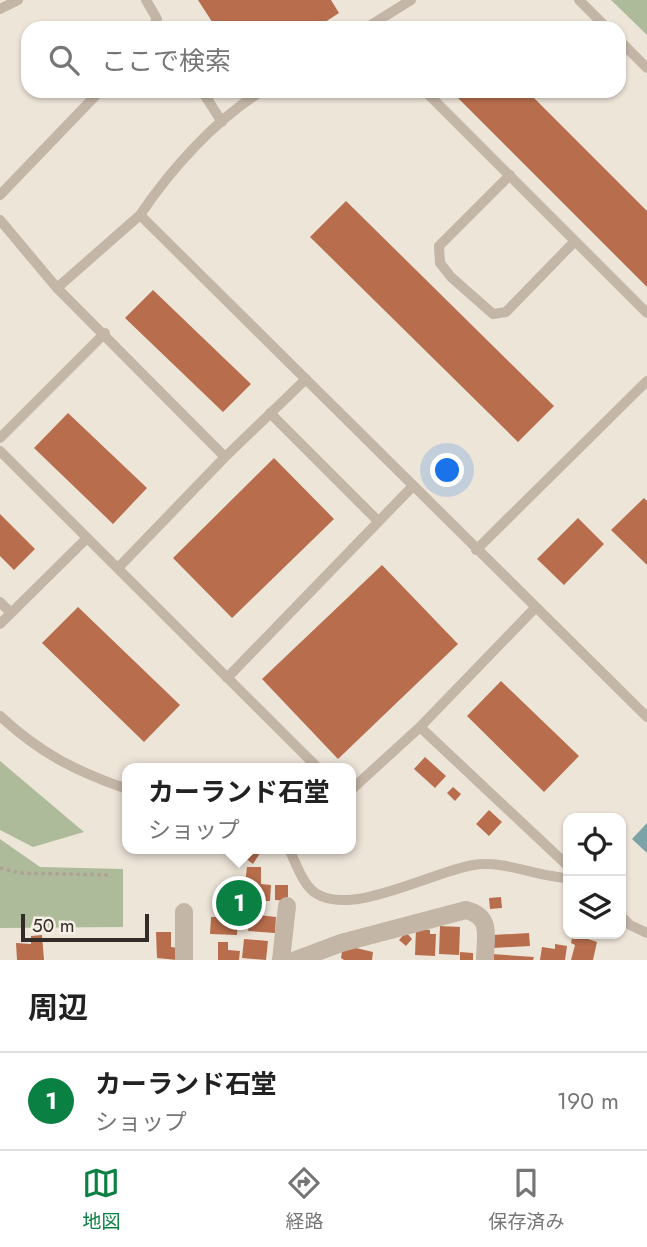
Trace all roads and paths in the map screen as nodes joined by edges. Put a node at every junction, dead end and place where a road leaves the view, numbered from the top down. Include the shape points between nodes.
1 (18, 0) edge
2 (146, 0) edge
3 (411, 0) edge
4 (579, 0) edge
5 (0, 9) edge
6 (155, 21) edge
7 (377, 21) edge
8 (600, 21) edge
9 (626, 47) edge
10 (647, 68) edge
11 (93, 98) edge
12 (207, 98) edge
13 (251, 98) edge
14 (432, 98) edge
15 (222, 122) junction
16 (510, 175) junction
17 (0, 195) edge
18 (140, 215) junction
19 (0, 220) edge
20 (575, 241) junction
21 (57, 288) junction
22 (647, 313) edge
23 (104, 333) junction
24 (306, 379) junction
25 (647, 381) edge
26 (270, 413) junction
27 (0, 438) edge
28 (0, 451) edge
29 (225, 457) junction
30 (412, 487) junction
31 (378, 521) junction
32 (86, 539) junction
33 (476, 551) junction
34 (118, 568) junction
35 (0, 602) edge
36 (535, 608) junction
37 (11, 612) junction
38 (0, 624) edge
39 (227, 678) junction
40 (0, 716) edge
41 (647, 717) edge
42 (420, 727) junction
43 (313, 763) edge
44 (356, 785) edge
45 (122, 787) edge
46 (292, 854) edge
47 (563, 861) edge
48 (0, 868) edge
49 (111, 875) dead end
50 (563, 877) edge
51 (287, 906) dead end
52 (184, 912) dead end
53 (626, 919) edge
54 (647, 933) edge
55 (184, 960) edge
56 (281, 960) edge
57 (296, 960) edge
58 (485, 960) edge

1 - 5 lane
2 - 6 lane
3 - 7 lane
4 - 8 lane
9 - 10 lane
11 - 17 lane
12 - 15 lane
13 - 15 lane
14 - 16 lane
15 - 18 lane via 156,191
16 - 20 lane
16 - 20 lane via 439,246 440,263 451,277 493,314 506,312
18 - 21 lane
18 - 24 lane
19 - 21 lane
20 - 22 lane
21 - 23 lane
23 - 27 lane
23 - 29 lane
24 - 26 lane
24 - 30 lane
25 - 33 lane
26 - 29 lane
26 - 31 lane
28 - 32 lane
29 - 34 lane
30 - 31 lane
30 - 33 lane
31 - 39 lane
32 - 34 lane
32 - 37 lane
33 - 36 lane
34 - 39 lane
35 - 37 lane
36 - 41 lane
36 - 42 lane
37 - 38 lane
39 - 43 lane
40 - 45 lane via 23,737 78,772
42 - 44 lane
42 - 47 lane
46 - 50 lane via 311,890 334,900 358,899 474,865
48 - 49 path via 20,873
51 - 56 street
52 - 55 street
53 - 54 lane
57 - 58 street via 341,943 467,910 485,922

